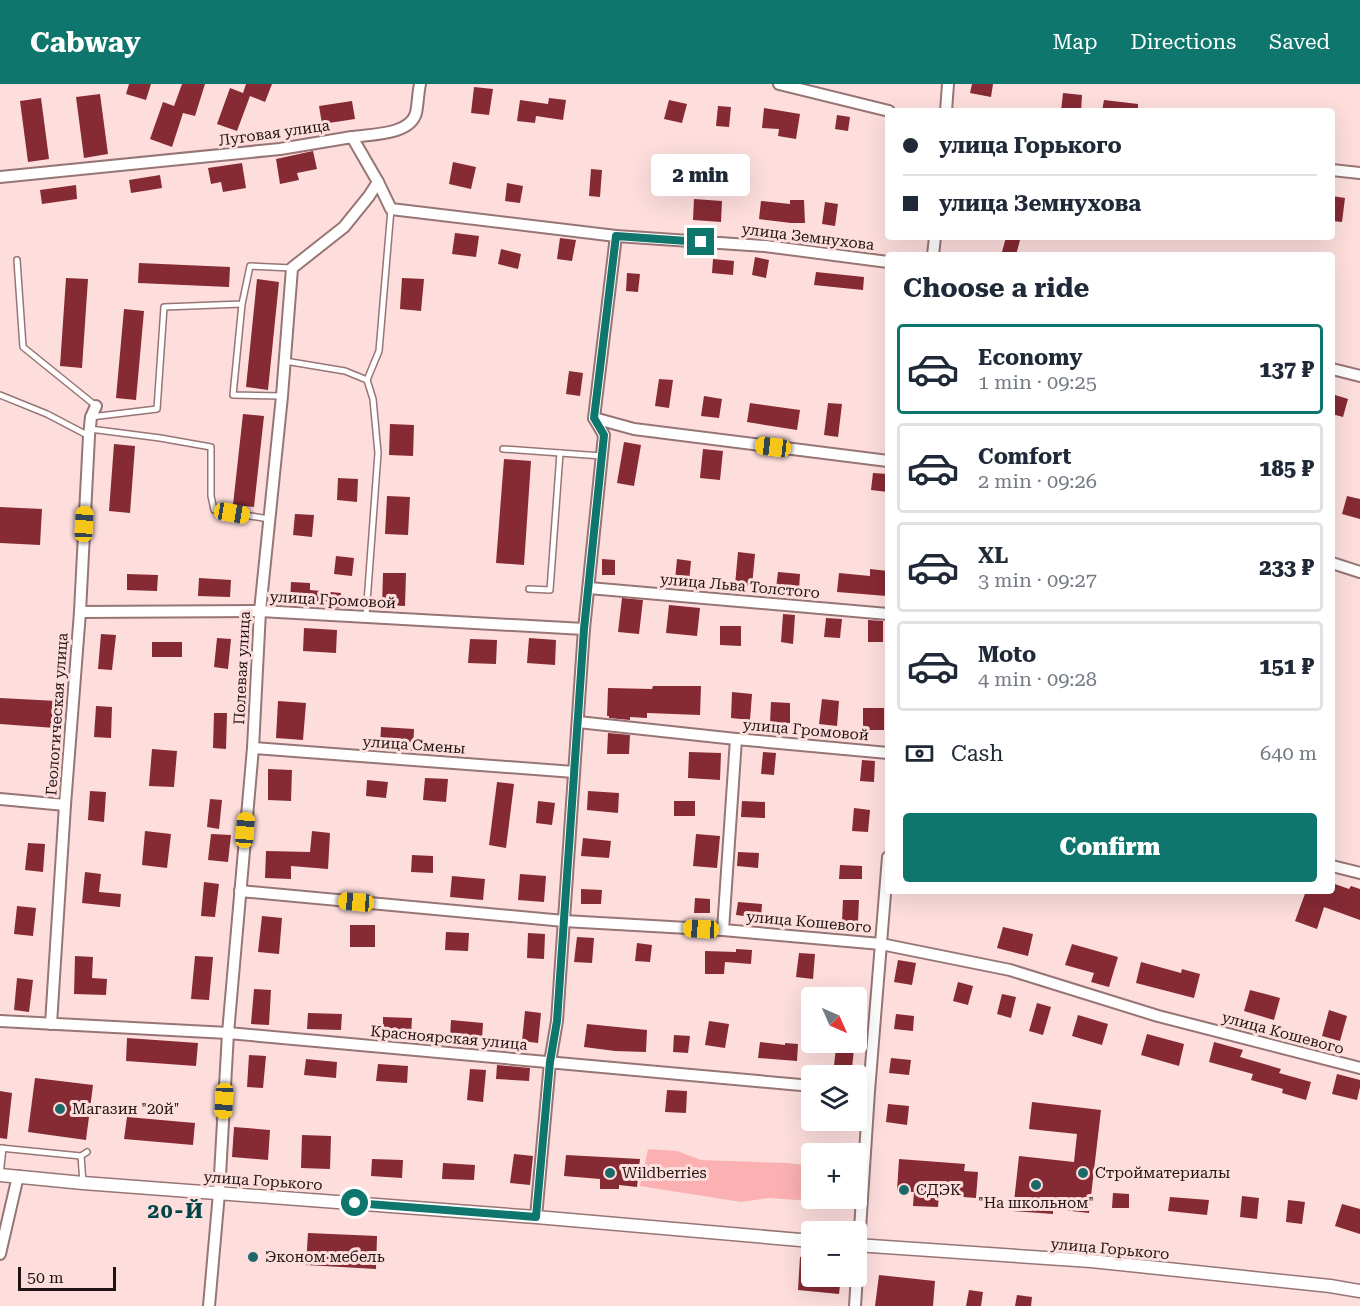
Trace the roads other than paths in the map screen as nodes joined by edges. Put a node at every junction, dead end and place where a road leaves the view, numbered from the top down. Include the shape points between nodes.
1 (420, 84) edge
2 (779, 84) edge
3 (948, 84) edge
4 (946, 108) edge
5 (885, 110) edge
6 (352, 137) junction
7 (1335, 170) edge
8 (1360, 173) edge
9 (0, 177) edge
10 (378, 182) junction
11 (391, 209) junction
12 (616, 236) junction
13 (17, 260) dead end
14 (885, 262) edge
15 (292, 268) junction
16 (242, 304) junction
17 (285, 361) junction
18 (1335, 370) edge
19 (1360, 376) edge
20 (367, 380) junction
21 (0, 395) edge
22 (282, 396) junction
23 (94, 412) junction
24 (594, 418) junction
25 (89, 432) junction
26 (503, 449) dead end
27 (560, 453) junction
28 (602, 456) junction
29 (885, 461) edge
30 (269, 519) junction
31 (1335, 564) edge
32 (1360, 572) edge
33 (589, 588) junction
34 (529, 589) dead end
35 (260, 611) junction
36 (80, 612) junction
37 (885, 614) edge
38 (366, 617) junction
39 (584, 629) junction
40 (578, 722) junction
41 (736, 739) junction
42 (253, 748) junction
43 (885, 753) edge
44 (574, 772) junction
45 (0, 799) edge
46 (65, 805) junction
47 (1335, 867) edge
48 (1360, 873) edge
49 (240, 891) junction
50 (885, 894) edge
51 (564, 921) junction
52 (723, 930) junction
53 (881, 944) junction
54 (0, 1021) edge
55 (51, 1024) junction
56 (228, 1033) junction
57 (550, 1062) junction
58 (1360, 1068) edge
59 (801, 1085) edge
60 (869, 1091) joint
61 (1, 1148) edge
62 (87, 1152) dead end
63 (81, 1156) junction
64 (0, 1175) edge
65 (18, 1176) junction
66 (83, 1183) junction
67 (219, 1193) junction
68 (536, 1217) junction
69 (860, 1221) edge
70 (801, 1240) edge
71 (867, 1247) edge
72 (0, 1254) edge
73 (856, 1287) edge
74 (1360, 1291) edge
75 (209, 1306) edge
76 (855, 1306) edge

1 - 6 street via 410,123 401,129
2 - 5 street
3 - 4 street
6 - 9 street, Луговая улица via 280,149
6 - 10 street, Луговая улица
7 - 8 street
10 - 11 street, Луговая улица
10 - 15 street via 344,227
11 - 12 street
11 - 20 lane via 379,351
12 - 14 street, улица Земнухова via 765,246
12 - 24 street
13 - 23 lane via 23,347
15 - 16 lane via 250,266
15 - 17 street, Полевая улица
16 - 22 lane via 233,395
16 - 23 lane via 164,308 157,409
17 - 20 lane via 345,370
17 - 22 street, Полевая улица
18 - 19 street
20 - 38 lane via 373,399 378,453
21 - 25 lane
22 - 30 street, Полевая улица
23 - 25 street, Геологическая улица
24 - 28 street via 604,435
24 - 29 street via 634,429
25 - 30 lane via 211,447 214,510
25 - 36 street, Геологическая улица
26 - 27 lane
27 - 28 lane
27 - 34 lane via 550,590
28 - 33 street
30 - 35 street, Полевая улица
31 - 32 street
33 - 37 street, улица Льва Толстого
33 - 39 street
35 - 36 street, улица Громовой
35 - 38 street, улица Громовой
35 - 42 street, Полевая улица
36 - 46 street, Геологическая улица
38 - 39 street, улица Громовой
39 - 40 street
40 - 41 street, улица Громовой
40 - 44 street
41 - 43 street, улица Громовой
41 - 52 street
42 - 44 street, улица Смены
42 - 49 street, Полевая улица
44 - 51 street
45 - 46 street
46 - 55 street, Геологическая улица
47 - 48 street
49 - 51 street, улица Кошевого
49 - 56 street, Полевая улица
50 - 53 street
51 - 52 street, улица Кошевого
51 - 57 street
52 - 53 street, улица Кошевого
53 - 58 street, улица Кошевого via 1010,970 1158,1016
53 - 60 street
54 - 55 street, Красноярская улица
55 - 56 street, Красноярская улица
56 - 57 street, Красноярская улица
56 - 67 street, Полевая улица
57 - 59 street, Красноярская улица
57 - 68 street
60 - 69 street
61 - 63 lane
61 - 64 lane
62 - 63 lane
63 - 66 lane
64 - 65 street, улица Горького
65 - 66 street, улица Горького
65 - 72 street
66 - 67 street, улица Горького
67 - 68 street, улица Горького
67 - 75 street, Полевая улица
68 - 70 street, улица Горького
71 - 74 street, улица Горького via 1091,1261
73 - 76 street

